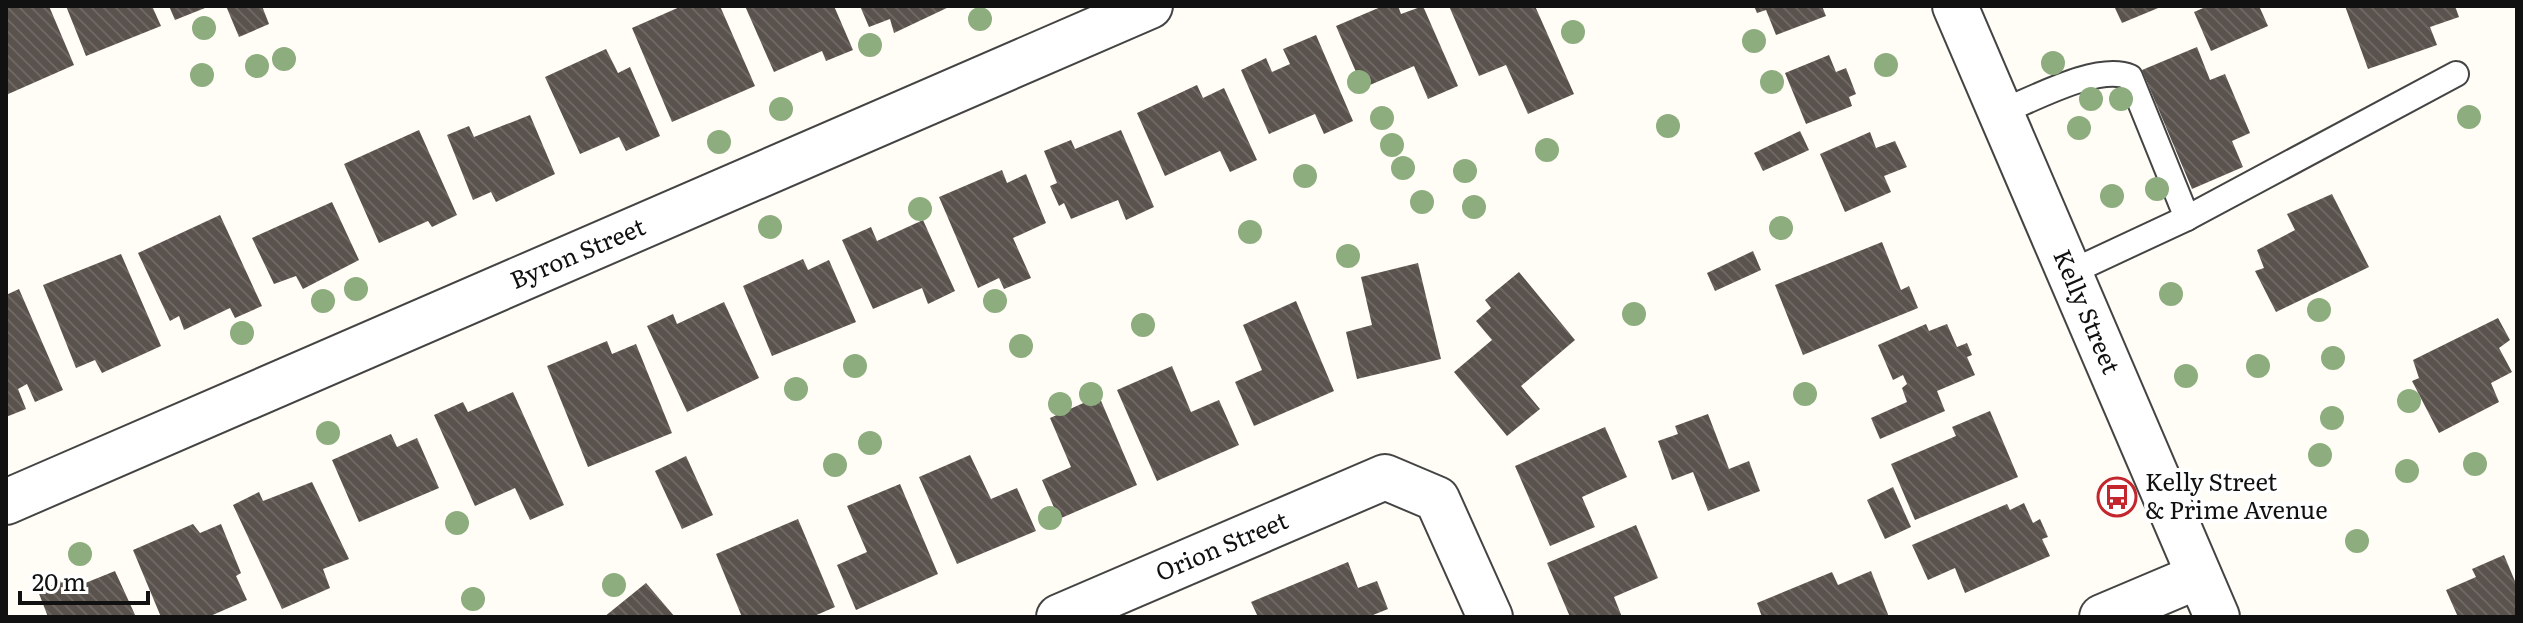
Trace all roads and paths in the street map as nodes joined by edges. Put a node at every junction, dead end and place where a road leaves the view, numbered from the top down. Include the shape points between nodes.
1 (1150, 6) edge
2 (1955, 6) edge
3 (2456, 74) dead end
4 (2001, 112) junction
5 (2187, 218) junction
6 (2069, 273) junction
7 (6, 502) edge
8 (2199, 576) junction
9 (1059, 617) edge
10 (1490, 617) edge
11 (2102, 617) edge
12 (2217, 617) edge

1 - 7 street, Byron Street
2 - 4 street, Kelly Street
3 - 5 lane
4 - 5 lane via 2092,76 2130,77
4 - 6 street, Kelly Street
5 - 6 lane
6 - 8 street, Kelly Street
8 - 11 street
8 - 12 street, Kelly Street
9 - 10 street, Orion Street via 1385,477 1437,499

